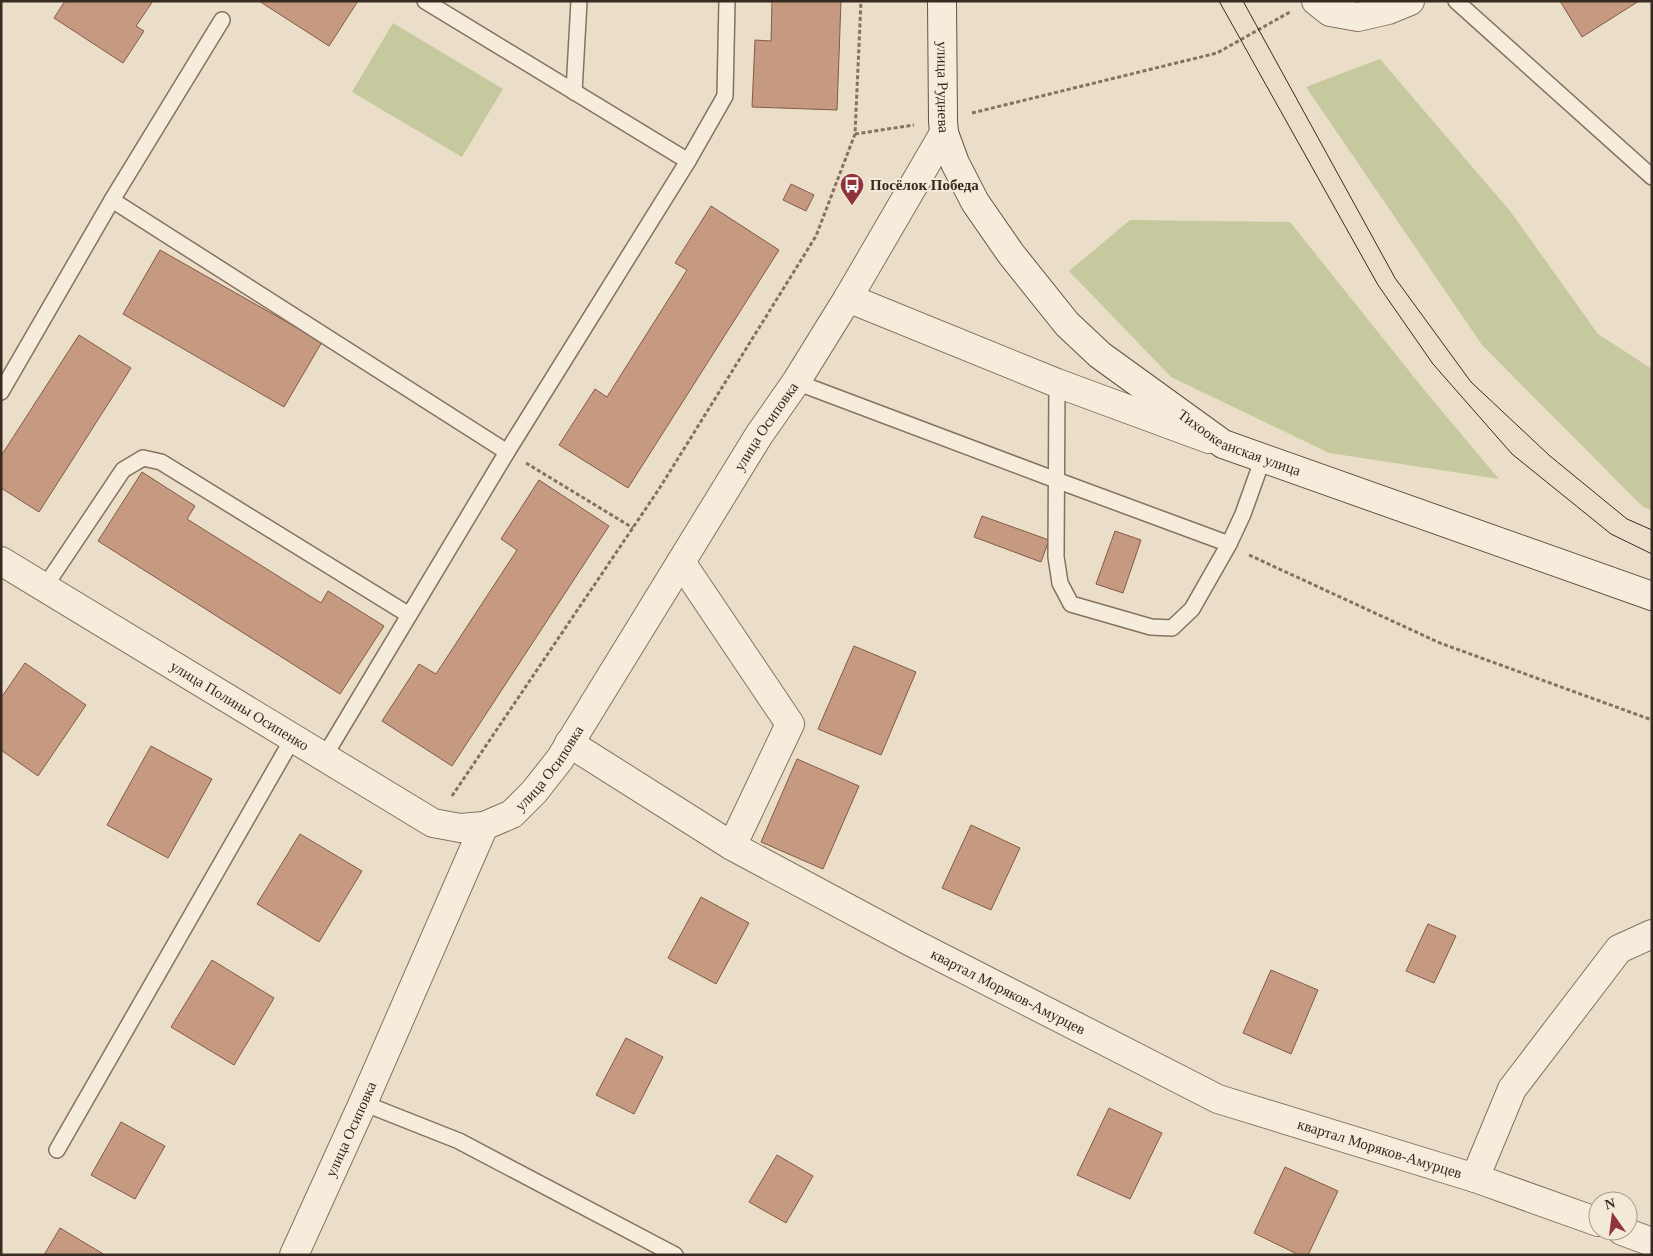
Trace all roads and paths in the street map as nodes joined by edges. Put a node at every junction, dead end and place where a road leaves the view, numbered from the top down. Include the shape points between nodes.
1 (425, 1) edge
2 (579, 1) edge
3 (728, 1) edge
4 (861, 1) edge
5 (942, 1) edge
6 (1410, 1) edge
7 (1456, 1) edge
8 (1304, 6) edge
9 (222, 20) dead end
10 (574, 92) junction
11 (943, 127) junction
12 (855, 134) junction
13 (688, 161) junction
14 (1652, 177) edge
15 (112, 200) junction
16 (848, 298) junction
17 (796, 382) junction
18 (1057, 383) junction
19 (1, 392) edge
20 (1223, 444) junction
21 (507, 452) junction
22 (1263, 458) junction
23 (1056, 480) junction
24 (633, 528) junction
25 (1229, 544) junction
26 (1, 561) edge
27 (680, 562) junction
28 (44, 588) junction
29 (1652, 596) edge
30 (409, 614) junction
31 (1652, 720) edge
32 (293, 738) junction
33 (569, 743) junction
34 (324, 757) junction
35 (433, 823) junction
36 (484, 826) junction
37 (732, 846) junction
38 (1652, 934) edge
39 (363, 1103) junction
40 (57, 1150) dead end
41 (1475, 1178) junction
42 (1588, 1218) edge
43 (1638, 1237) edge
44 (1652, 1242) edge
45 (294, 1255) edge
46 (675, 1255) edge

1 - 10 lane
2 - 10 lane
3 - 13 lane via 725,96
4 - 12 path
5 - 11 street, улица Руднева
6 - 8 street via 1358,17
7 - 14 lane
8 - 11 path via 1217,53
9 - 15 lane
10 - 13 lane
11 - 12 path
11 - 16 street, улица Руднева
11 - 20 street, Тихоокеанская улица via 955,163 975,202 1011,254 1067,324 1100,355
12 - 24 path via 816,236
13 - 21 lane
15 - 19 lane
15 - 21 lane
16 - 17 street, улица Осиповка
16 - 18 street
17 - 23 lane
17 - 27 street, улица Осиповка
18 - 20 street
18 - 23 lane
20 - 22 street, Тихоокеанская улица
21 - 24 path
21 - 30 lane
22 - 25 lane
22 - 29 street, Тихоокеанская улица
23 - 25 lane
23 - 25 lane via 1056,557 1060,583 1071,604 1151,627 1172,628 1192,609
24 - 35 path
25 - 31 path via 1440,643
26 - 28 street, улица Полины Осипенко
27 - 33 street, улица Осиповка
27 - 37 street via 790,724
28 - 30 lane via 123,470 143,458 160,462
28 - 32 street, улица Полины Осипенко
30 - 34 lane
32 - 34 street, улица Полины Осипенко
32 - 40 lane
33 - 36 street, улица Осиповка via 534,792 512,814
33 - 37 street, квартал Моряков-Амурцев
34 - 35 street, улица Полины Осипенко
35 - 36 street, улица Полины Осипенко via 460,828
36 - 39 street, улица Осиповка
37 - 41 street, квартал Моряков-Амурцев via 1218,1099
38 - 41 street via 1619,949 1512,1090
39 - 45 street, улица Осиповка
39 - 46 lane via 459,1141
41 - 42 street, квартал Моряков-Амурцев
43 - 44 street

